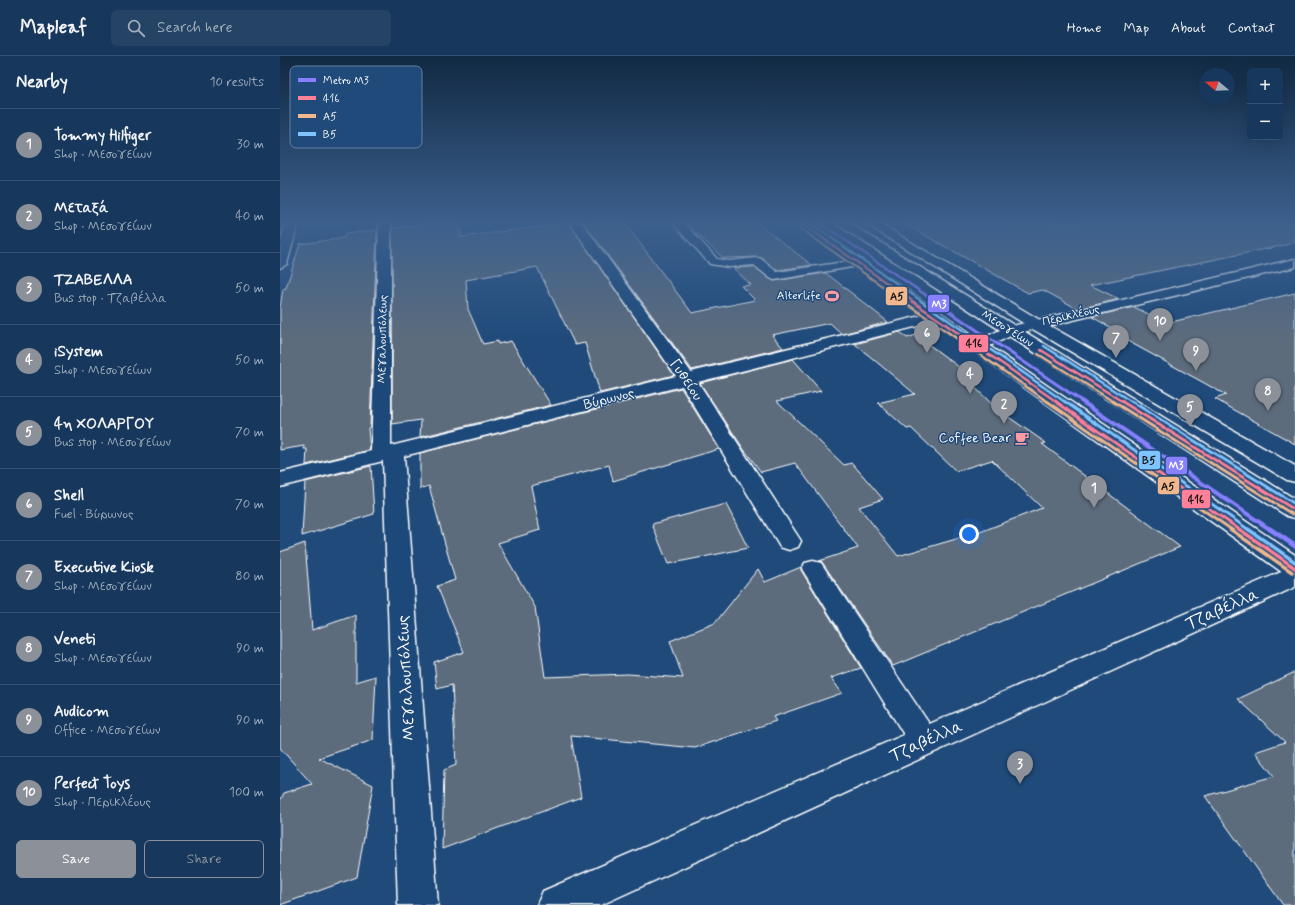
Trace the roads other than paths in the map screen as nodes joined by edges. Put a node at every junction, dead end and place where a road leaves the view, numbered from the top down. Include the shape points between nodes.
1 (385, 263) edge
2 (604, 263) edge
3 (719, 263) edge
4 (742, 263) edge
5 (759, 263) edge
6 (854, 263) edge
7 (859, 263) edge
8 (903, 263) edge
9 (935, 263) edge
10 (1295, 263) edge
11 (1295, 274) edge
12 (937, 317) junction
13 (1037, 325) junction
14 (1010, 331) junction
15 (1054, 335) junction
16 (1027, 341) junction
17 (979, 346) junction
18 (687, 379) junction
19 (387, 453) junction
20 (1295, 475) edge
21 (280, 480) edge
22 (1295, 510) edge
23 (789, 541) dead end
24 (1295, 568) edge
25 (813, 569) dead end
26 (1295, 576) edge
27 (924, 741) junction
28 (418, 905) edge
29 (557, 905) edge

1 - 19 street, Μεγαλουπόλεως
2 - 18 street, Γυθείου
3 - 4 lane
5 - 6 lane via 774,276
7 - 12 street
8 - 14 street, Μεσογείων
9 - 13 street, Μεσογείων
10 - 13 street, Περικλέους
11 - 15 street, Περικλέους
12 - 17 street
12 - 18 street, Βύρωνος
13 - 14 street, Περικλέους
13 - 15 street, Μεσογείων
14 - 16 street, Μεσογείων
14 - 17 street, Περικλέους
15 - 16 street, Περικλέους
15 - 20 street, Μεσογείων
16 - 17 street, Περικλέους
16 - 22 street, Μεσογείων
17 - 24 street
18 - 19 street, Βύρωνος
18 - 23 street, Γυθείου
19 - 21 street, Βύρωνος
19 - 28 street, Μεγαλουπόλεως
25 - 27 lane
26 - 27 street, Τζαβέλλα
27 - 29 street, Τζαβέλλα

